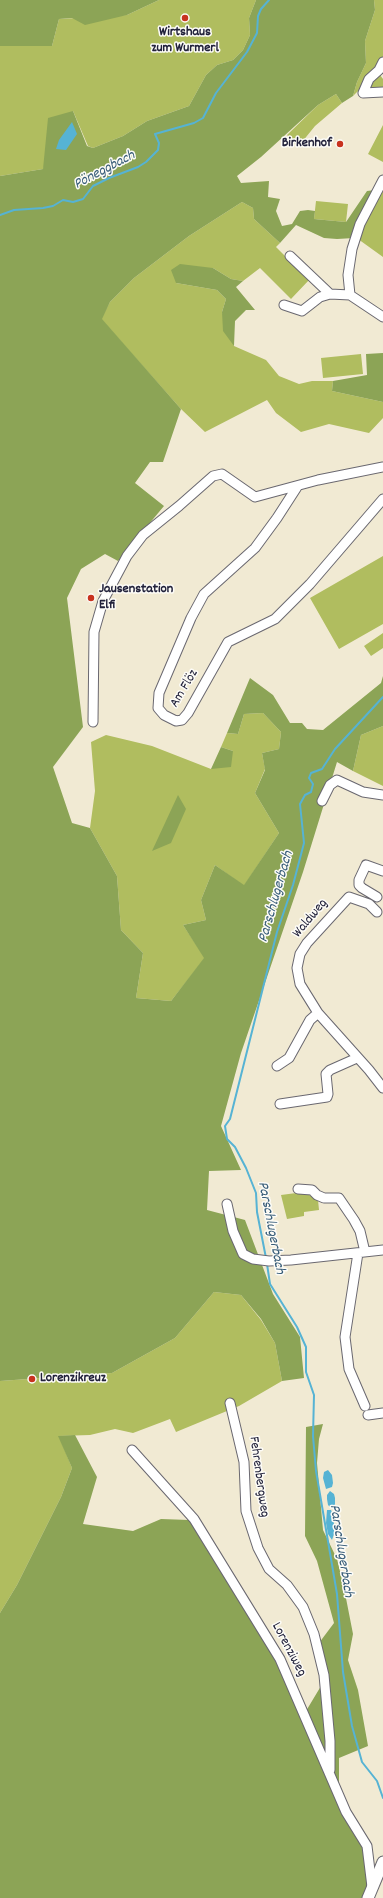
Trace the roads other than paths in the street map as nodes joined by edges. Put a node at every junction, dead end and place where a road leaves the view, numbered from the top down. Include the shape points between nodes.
1 (382, 69) edge
2 (383, 92) edge
3 (383, 180) edge
4 (290, 256) dead end
5 (330, 294) junction
6 (350, 295) junction
7 (284, 305) dead end
8 (383, 317) edge
9 (383, 467) edge
10 (297, 487) junction
11 (383, 499) edge
12 (93, 722) dead end
13 (383, 796) edge
14 (322, 801) dead end
15 (383, 871) edge
16 (377, 897) dead end
17 (377, 912) dead end
18 (318, 1013) junction
19 (357, 1058) junction
20 (277, 1066) dead end
21 (383, 1088) edge
22 (280, 1104) dead end
23 (298, 1189) dead end
24 (227, 1204) dead end
25 (383, 1250) edge
26 (362, 1253) junction
27 (230, 1403) dead end
28 (383, 1413) edge
29 (132, 1450) dead end
30 (330, 1774) junction
31 (383, 1862) edge
32 (372, 1887) junction
33 (368, 1898) edge

1 - 2 street via 369,79 363,93
3 - 6 street via 360,224 352,249 348,275
4 - 5 street
5 - 6 street
5 - 7 street via 320,297 302,311
6 - 8 street
9 - 10 street via 318,480
10 - 11 street, Am Flöz via 255,548 204,594 159,693 158,708 164,715 176,721 182,720 188,714 228,642 275,618 310,584
10 - 12 street via 255,497 222,474 213,476 143,535 127,556 103,601 94,632
13 - 14 street via 362,792 337,780 330,785
15 - 16 street via 366,864 360,880 359,885
17 - 18 street, Waldweg via 369,904 349,897 300,954 297,976
18 - 19 street, Waldweg
18 - 20 street via 310,1020 289,1058
19 - 21 street, Waldweg
19 - 22 street via 326,1074 327,1097
23 - 26 street via 312,1190 324,1198 339,1198 360,1231
24 - 26 street via 233,1231 242,1254 253,1259
25 - 26 street
26 - 28 street via 345,1337 349,1369 367,1411
27 - 30 street, Fehrenbergweg via 244,1462 246,1510 258,1548 269,1569 287,1585 303,1607 314,1634 324,1675
29 - 30 street, Lorenziweg via 194,1519 228,1573 280,1659
30 - 32 street, Lorenziweg via 346,1812 367,1846
31 - 32 main road
32 - 33 main road

